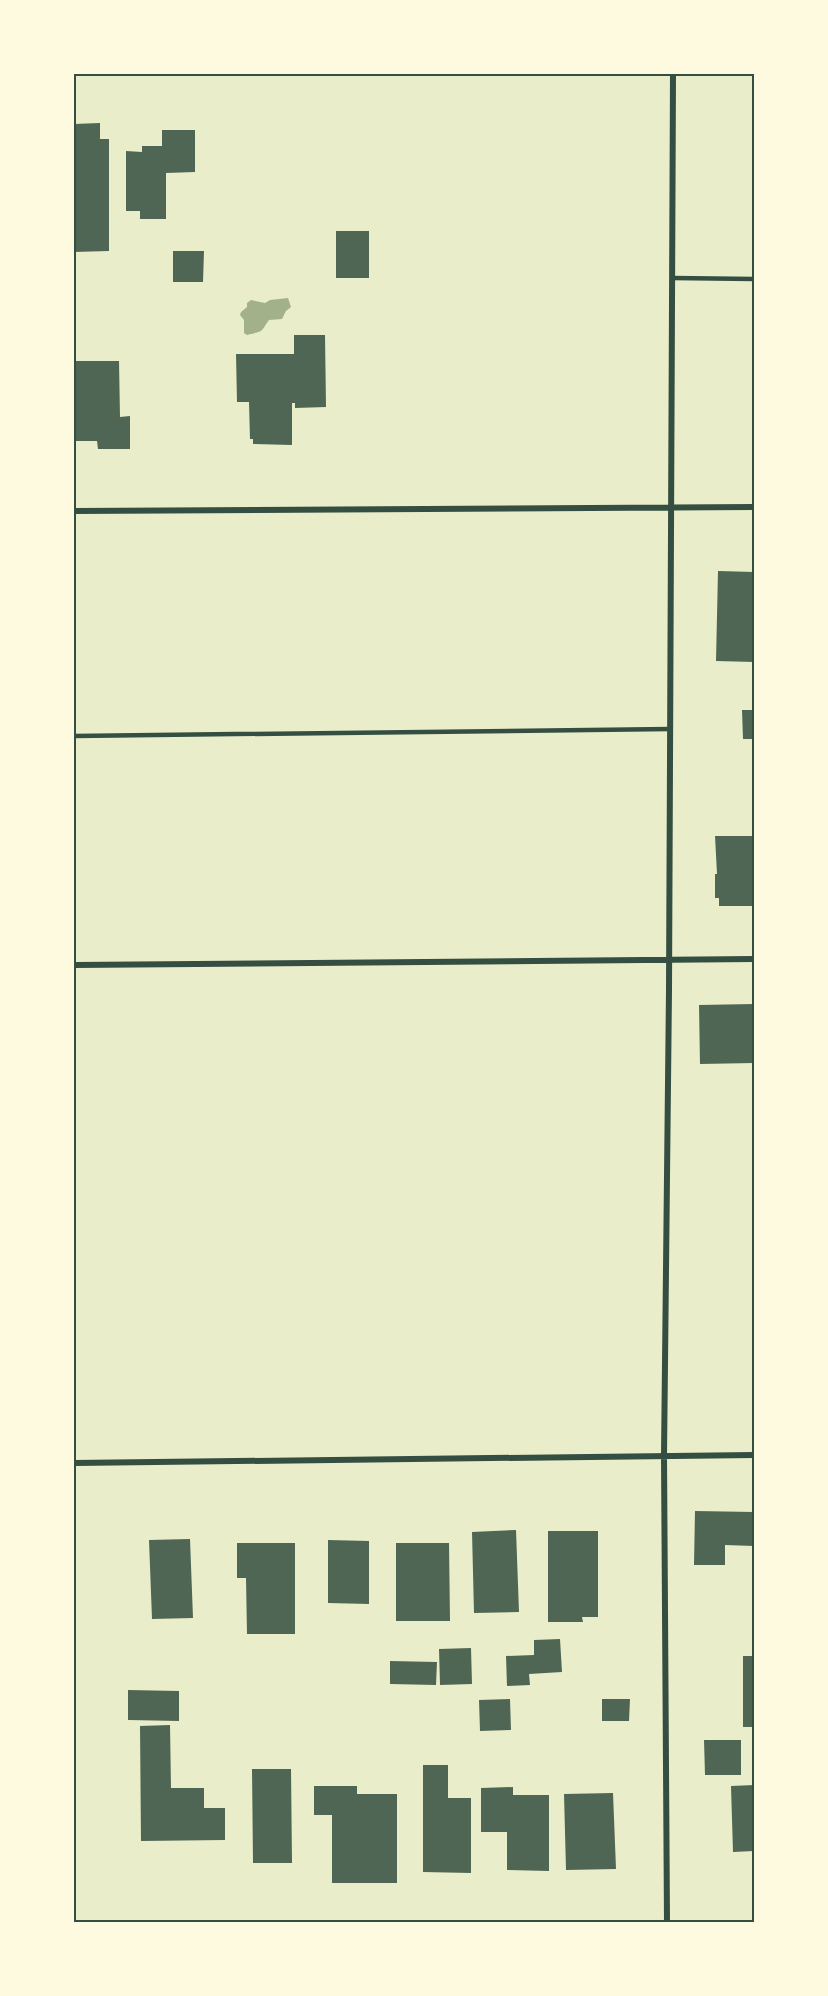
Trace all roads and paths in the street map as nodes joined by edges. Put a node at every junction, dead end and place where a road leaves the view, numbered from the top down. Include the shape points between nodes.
1 (673, 74) edge
2 (673, 278) junction
3 (754, 279) edge
4 (672, 507) junction
5 (754, 507) edge
6 (74, 511) edge
7 (670, 729) junction
8 (74, 736) edge
9 (754, 959) edge
10 (669, 960) junction
11 (74, 965) edge
12 (754, 1455) edge
13 (664, 1456) junction
14 (74, 1462) edge
15 (667, 1923) edge

1 - 2 street
2 - 3 lane
2 - 4 street
4 - 5 street
4 - 6 street
4 - 7 street
7 - 8 lane
7 - 10 street
9 - 10 street
10 - 11 street
10 - 13 street
12 - 13 street
13 - 14 street
13 - 15 street

